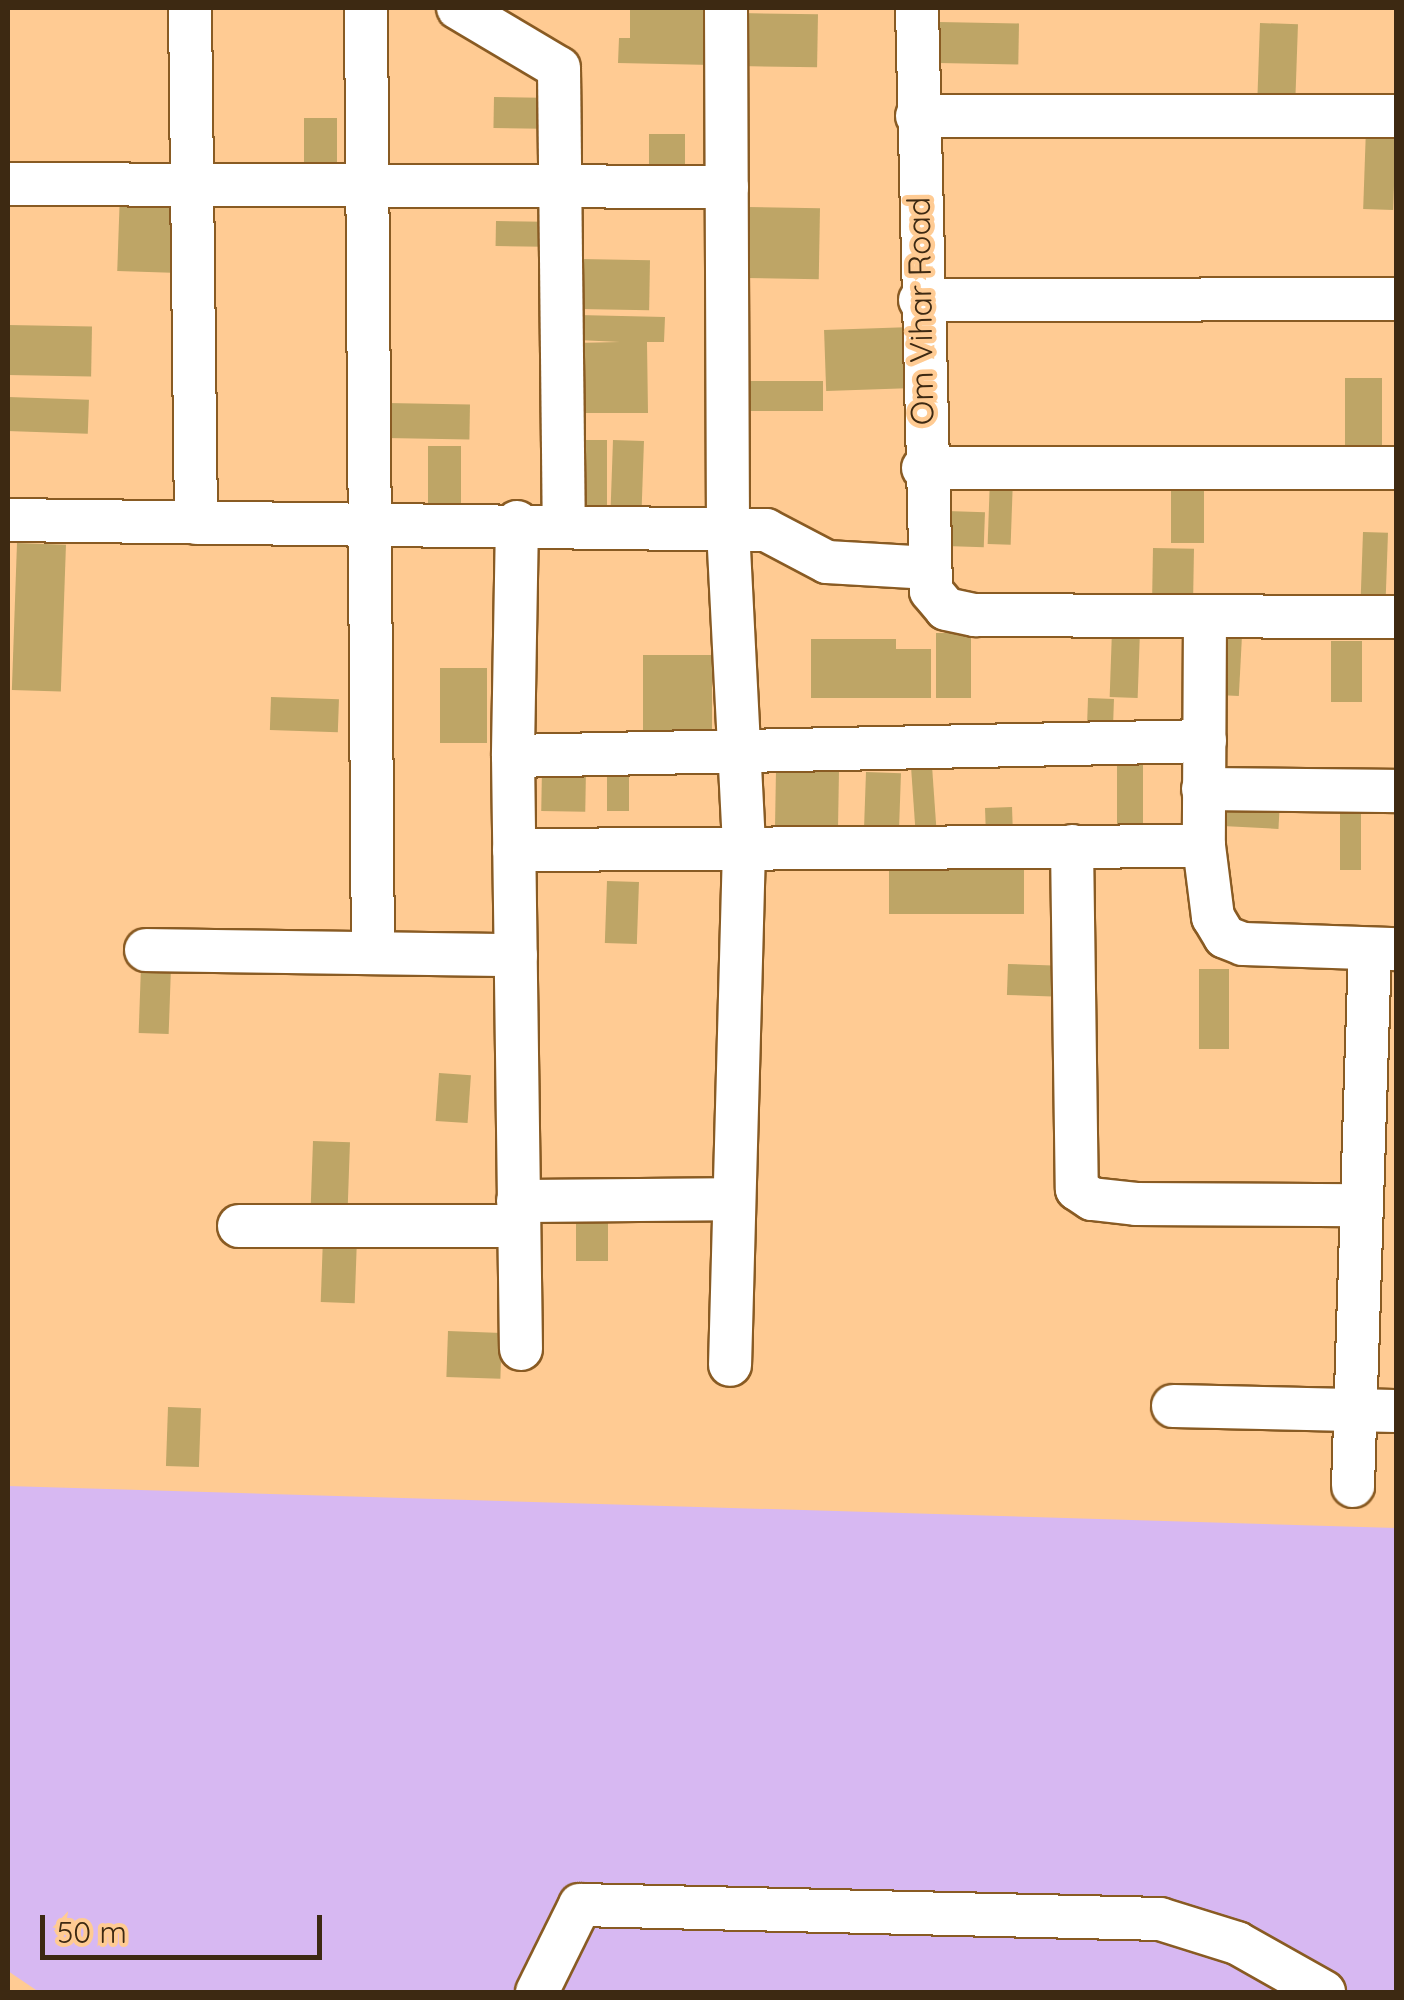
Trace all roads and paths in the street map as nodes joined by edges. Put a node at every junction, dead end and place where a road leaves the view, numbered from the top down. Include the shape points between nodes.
1 (190, 8) edge
2 (366, 8) edge
3 (458, 8) edge
4 (726, 8) edge
5 (917, 8) edge
6 (917, 116) junction
7 (1396, 116) edge
8 (8, 184) edge
9 (371, 184) junction
10 (194, 185) junction
11 (565, 187) junction
12 (727, 188) junction
13 (1396, 299) edge
14 (920, 300) junction
15 (924, 468) junction
16 (1396, 468) edge
17 (8, 520) edge
18 (517, 522) junction
19 (196, 523) junction
20 (374, 525) junction
21 (564, 525) junction
22 (728, 529) junction
23 (930, 568) junction
24 (1396, 617) edge
25 (1205, 618) junction
26 (1204, 741) junction
27 (740, 751) junction
28 (513, 756) junction
29 (1203, 789) junction
30 (1396, 790) edge
31 (1072, 846) junction
32 (1204, 846) junction
33 (744, 849) junction
34 (514, 850) junction
35 (1384, 949) edge
36 (146, 950) dead end
37 (373, 953) junction
38 (516, 955) junction
39 (732, 1199) junction
40 (1362, 1205) junction
41 (519, 1214) junction
42 (239, 1226) dead end
43 (520, 1349) dead end
44 (730, 1365) dead end
45 (1172, 1406) dead end
46 (1376, 1410) edge
47 (1354, 1486) dead end
48 (537, 1992) edge
49 (1324, 1992) edge

1 - 10 street
2 - 9 street
3 - 11 street via 559,68
4 - 12 street
5 - 6 street, Om Vihar Road
6 - 7 street
6 - 14 street, Om Vihar Road
8 - 10 street
9 - 10 street
9 - 11 street
9 - 20 street
10 - 19 street
11 - 12 street
11 - 21 street
12 - 22 street
13 - 14 street
14 - 15 street, Om Vihar Road
15 - 16 street
15 - 23 street, Om Vihar Road
17 - 19 street
18 - 20 street
18 - 21 street
18 - 28 street
19 - 20 street
20 - 37 street
21 - 22 street
22 - 23 street via 783,534 827,562 848,567
22 - 27 street
23 - 25 street, Om Vihar Road via 931,590 946,609
24 - 25 street
25 - 26 street
26 - 27 street
26 - 29 street
27 - 28 street
27 - 33 street
28 - 34 street
29 - 30 street
29 - 32 street
31 - 32 street
31 - 33 street
31 - 40 street via 1077,1190 1092,1199 1136,1204
32 - 35 street via 1214,918 1225,938
33 - 34 street
33 - 39 street
34 - 38 street
35 - 40 street
36 - 37 street
37 - 38 street
38 - 41 street
39 - 41 street
39 - 44 street
40 - 46 street
41 - 42 street
41 - 43 street
45 - 46 street
46 - 47 street
48 - 49 street via 580,1905 1160,1920 1236,1943

